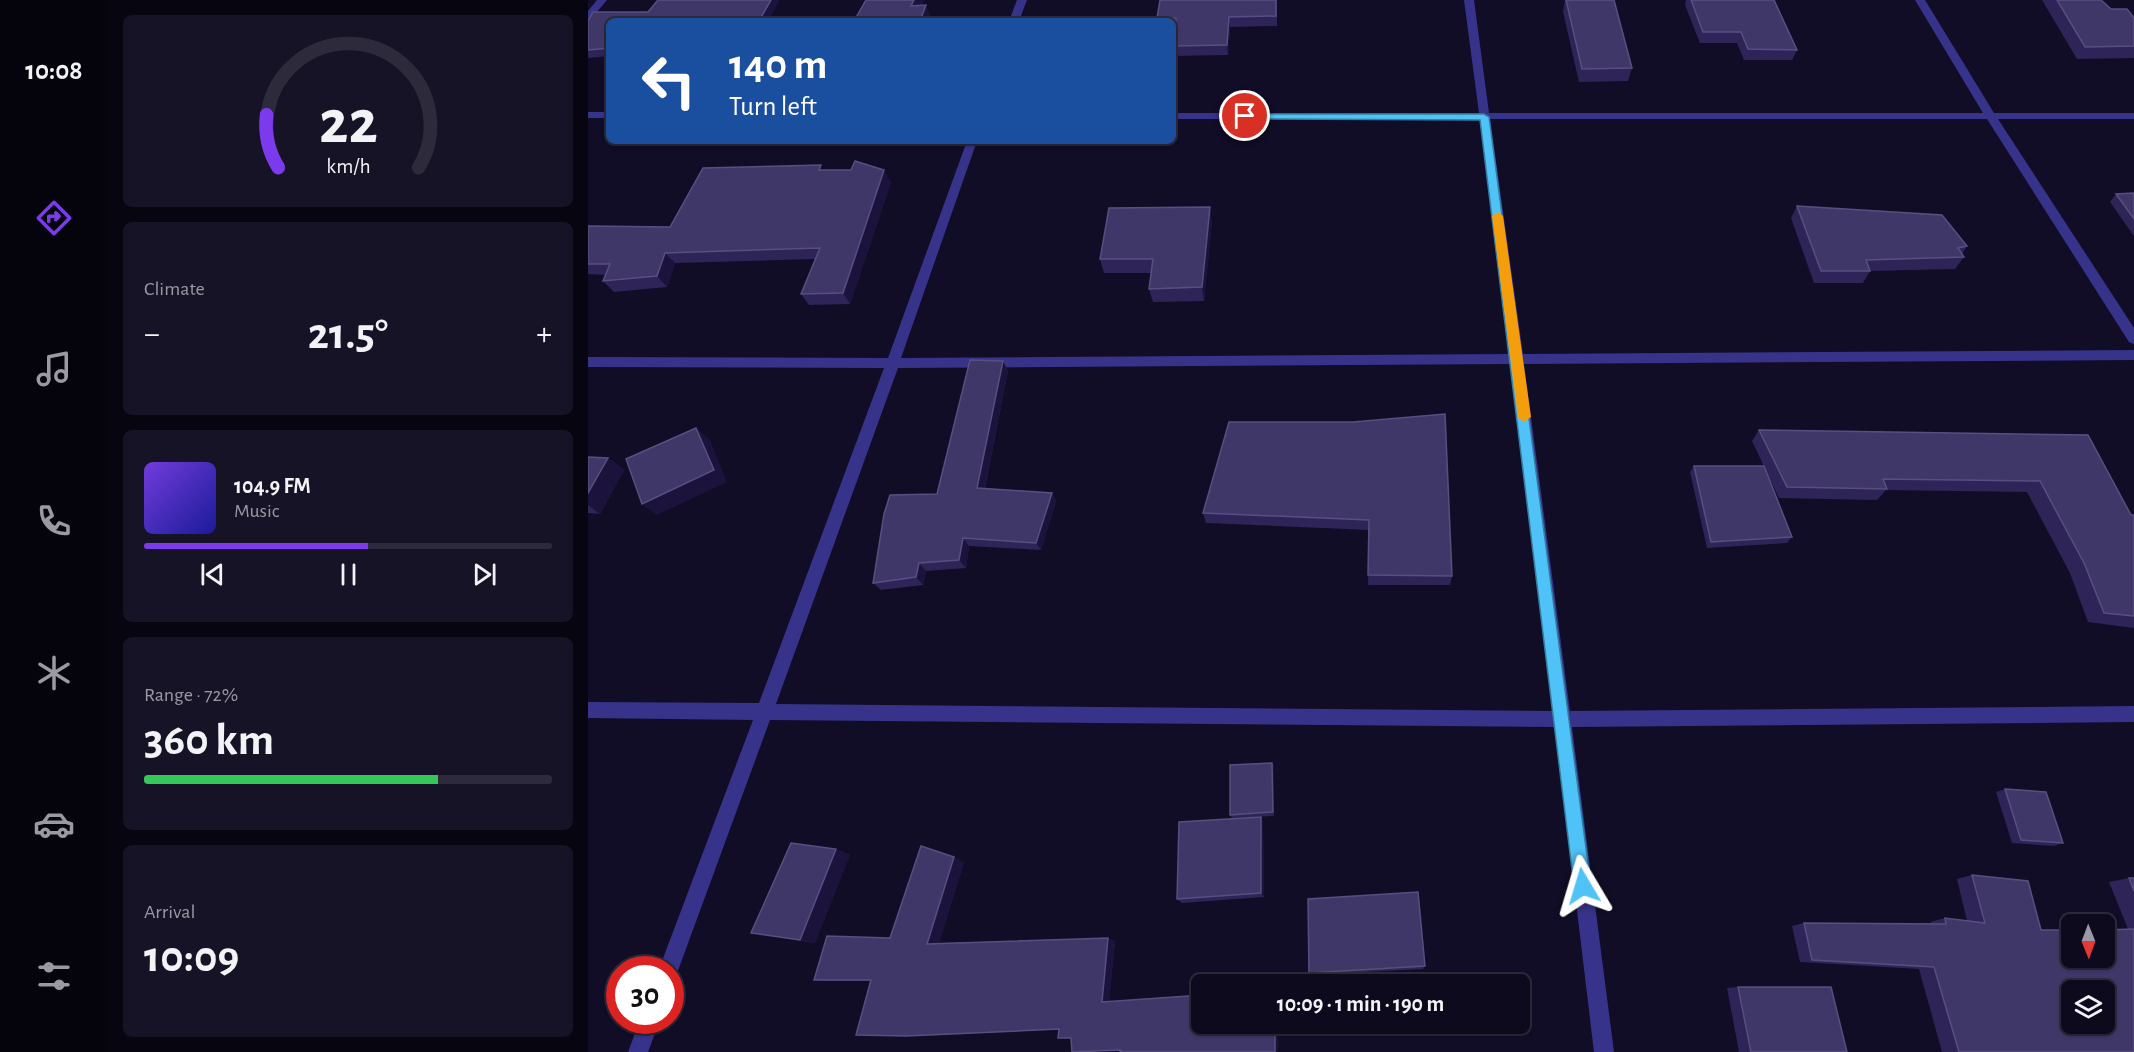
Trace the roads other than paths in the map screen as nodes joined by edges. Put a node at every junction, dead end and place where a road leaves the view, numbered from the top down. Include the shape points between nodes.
1 (602, 0) edge
2 (1022, 0) edge
3 (1469, 0) edge
4 (1920, 0) edge
5 (588, 17) edge
6 (1015, 18) edge
7 (588, 115) edge
8 (606, 115) edge
9 (1176, 116) edge
10 (2134, 116) edge
11 (1484, 117) junction
12 (1992, 118) junction
13 (971, 144) edge
14 (2134, 339) edge
15 (2134, 355) edge
16 (1517, 358) junction
17 (588, 362) edge
18 (893, 363) junction
19 (588, 710) edge
20 (764, 712) junction
21 (2134, 714) edge
22 (1562, 719) junction
23 (674, 956) edge
24 (645, 1034) edge
25 (638, 1052) edge
26 (1604, 1052) edge

1 - 5 street
2 - 6 street
3 - 11 street
4 - 12 street
7 - 8 street
9 - 11 street
10 - 12 street
11 - 12 street
11 - 16 street
12 - 14 street
13 - 18 street
15 - 16 street
16 - 18 street
16 - 22 street
17 - 18 street
18 - 20 street
19 - 20 street
20 - 22 street
20 - 23 street
21 - 22 street
22 - 26 street
24 - 25 street

